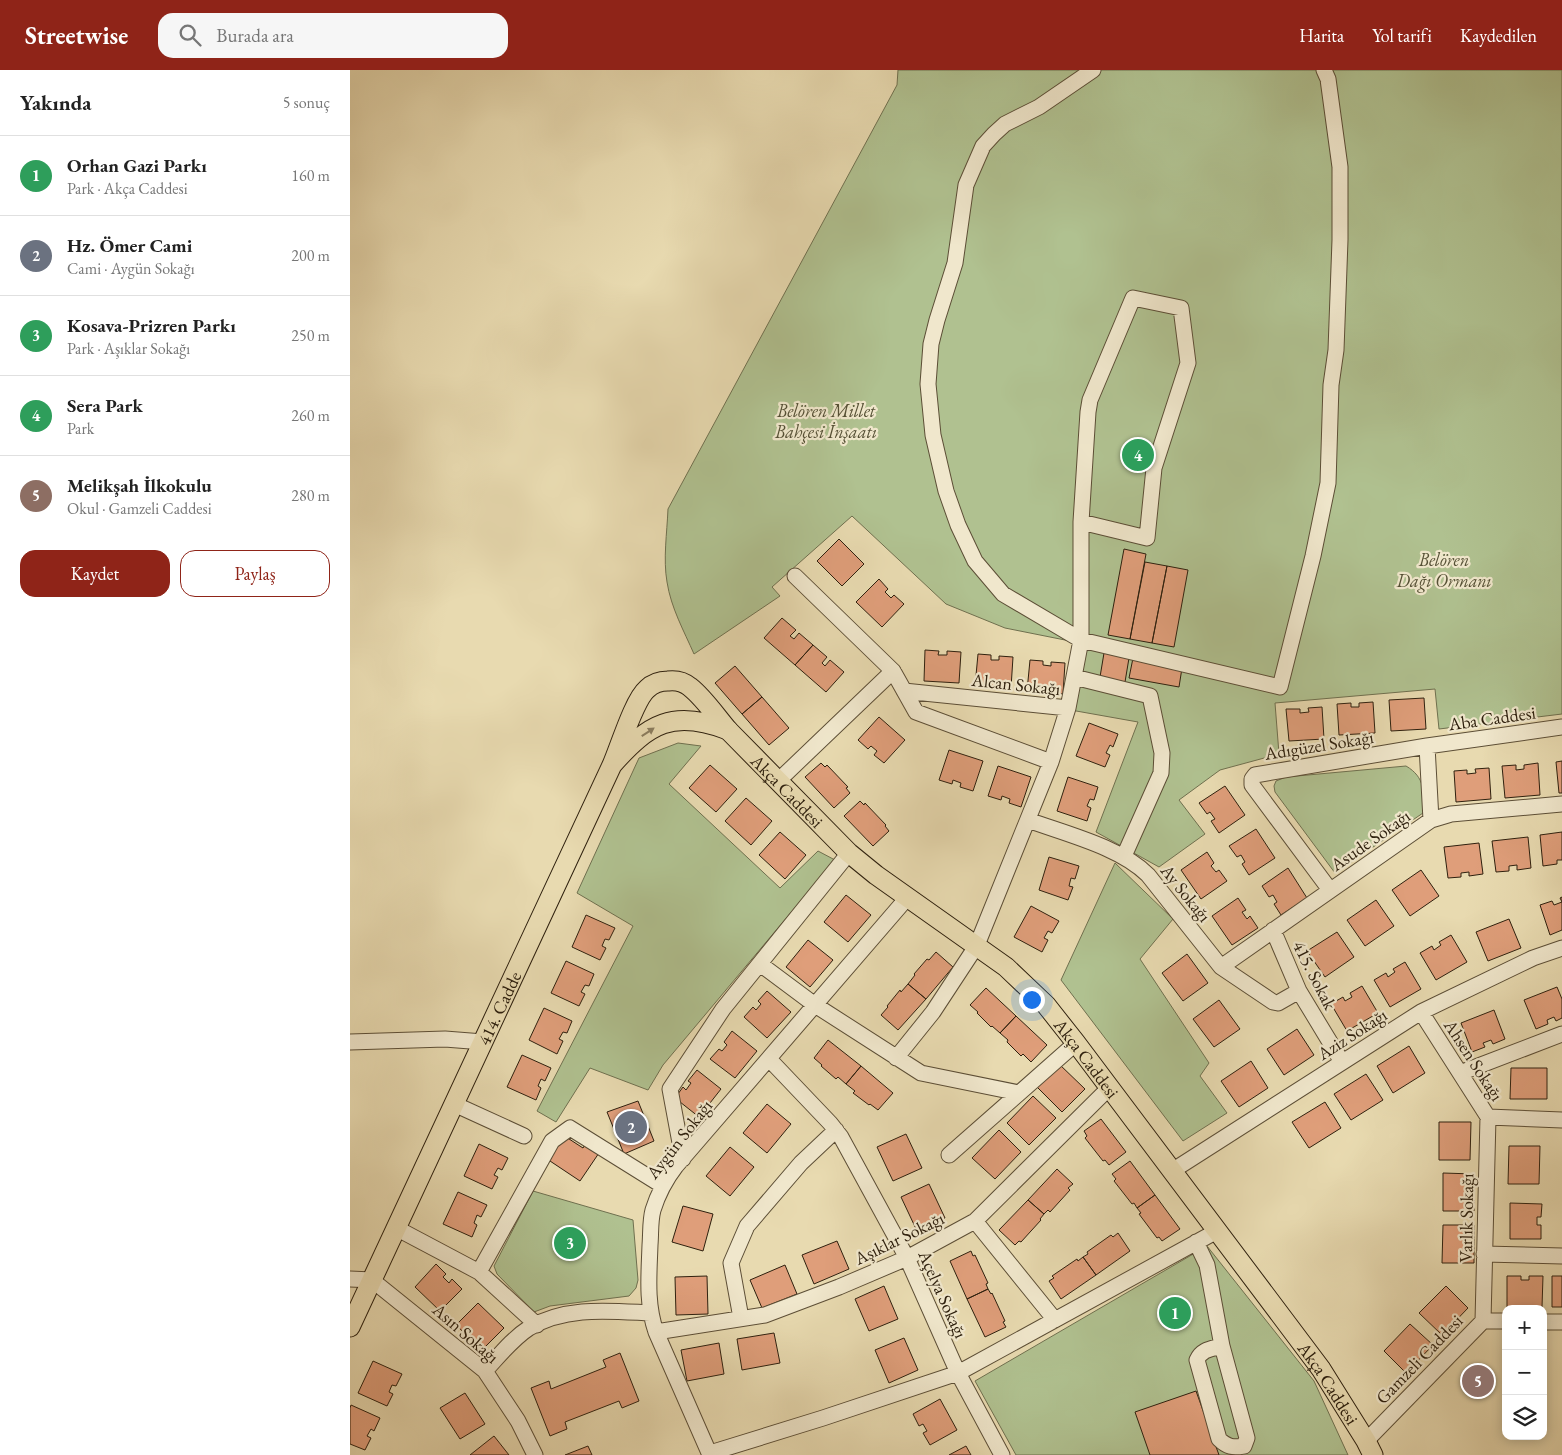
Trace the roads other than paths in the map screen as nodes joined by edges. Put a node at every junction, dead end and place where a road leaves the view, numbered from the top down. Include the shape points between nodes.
1 (1093, 70) edge
2 (1324, 70) edge
3 (1081, 522) junction
4 (795, 576) dead end
5 (1081, 640) junction
6 (893, 671) junction
7 (1074, 677) junction
8 (646, 689) joint
9 (904, 690) junction
10 (1068, 708) junction
11 (1562, 727) edge
12 (728, 730) junction
13 (1427, 746) junction
14 (1051, 762) junction
15 (612, 765) junction
16 (778, 780) junction
17 (1562, 804) edge
18 (1028, 820) junction
19 (1431, 820) junction
20 (849, 852) junction
21 (1124, 856) junction
22 (1330, 890) junction
23 (907, 898) junction
24 (1272, 930) junction
25 (977, 945) junction
26 (1562, 948) edge
27 (760, 964) junction
28 (1221, 967) junction
29 (1299, 991) junction
30 (815, 1005) junction
31 (1421, 1012) junction
32 (1562, 1034) edge
33 (350, 1042) edge
34 (483, 1042) junction
35 (1076, 1043) junction
36 (896, 1058) junction
37 (769, 1059) junction
38 (1342, 1062) junction
39 (1460, 1073) junction
40 (1110, 1087) junction
41 (1019, 1093) junction
42 (454, 1104) junction
43 (1488, 1117) junction
44 (1562, 1120) edge
45 (836, 1130) junction
46 (524, 1136) dead end
47 (949, 1155) dead end
48 (683, 1159) junction
49 (1172, 1171) junction
50 (663, 1186) junction
51 (975, 1221) junction
52 (396, 1228) junction
53 (1217, 1231) junction
54 (1196, 1242) junction
55 (1484, 1254) junction
56 (1562, 1256) edge
57 (907, 1258) junction
58 (479, 1272) junction
59 (350, 1279) edge
60 (372, 1280) junction
61 (650, 1313) junction
62 (741, 1318) junction
63 (1055, 1320) junction
64 (1483, 1320) junction
65 (1502, 1321) edge
66 (1547, 1322) edge
67 (1562, 1322) edge
68 (537, 1325) junction
69 (350, 1327) edge
70 (656, 1332) junction
71 (1222, 1346) junction
72 (485, 1371) junction
73 (958, 1373) junction
74 (1370, 1448) edge
75 (710, 1454) edge
76 (535, 1455) edge
77 (1002, 1455) edge

1 - 5 street via 1039,107 1005,124 983,146 966,184 955,263 931,344 928,384 933,435 946,491 975,561 1003,594
2 - 5 street via 1332,102 1340,167 1340,240 1328,483 1280,686
3 - 3 street via 1089,406 1133,298 1181,308 1188,363 1154,468 1147,538
3 - 5 street
4 - 6 street
5 - 7 street
6 - 9 street
6 - 16 street
7 - 10 street
7 - 21 street via 1150,696 1162,754 1161,773
8 - 12 main road, Akça Caddesi via 665,681 685,684
8 - 15 main road, 414. Cadde
9 - 10 street, Alcan Sokağı
9 - 14 street via 916,712
10 - 14 street, Alcan Sokağı
11 - 13 street, Aba Caddesi
15 -> 12 main road, Akça Caddesi via 644,734 668,722 699,721
12 - 16 main road, Akça Caddesi
13 - 19 street
13 - 22 street, Adıgüzel Sokağı via 1252,777 1252,785
14 - 18 street, Alcan Sokağı
15 - 34 main road, 414. Cadde
16 - 20 main road, Akça Caddesi
17 - 19 street, Asude Sokağı via 1451,814
18 - 21 street, Ay Sokağı
18 - 25 street, Alcan Sokağı
19 - 22 street, Asude Sokağı
20 - 23 main road, Akça Caddesi
20 - 27 street
21 - 28 street, Ay Sokağı via 1148,875
22 - 24 street, Asude Sokağı
23 - 25 main road, Akça Caddesi
23 - 30 street, Aygün Sokağı
24 - 28 street, Asude Sokağı
24 - 29 street, 415. Sokak
25 - 35 main road, Akça Caddesi via 1034,992
25 - 36 street, Alcan Sokağı via 933,1012
26 - 31 street, Aziz Sokağı via 1533,958
27 - 30 street
27 - 48 street via 723,1009 670,1088
28 - 29 street, Ay Sokağı via 1275,1004
29 - 38 street, 415. Sokak
30 - 36 street
30 - 37 street, Aygün Sokağı
31 - 38 street, Aziz Sokağı
31 - 39 street, Ahsen Sokağı
32 - 39 street
33 - 34 street via 446,1039
34 - 42 main road, 414. Cadde
35 - 40 main road, Akça Caddesi
35 - 41 street
36 - 41 street via 921,1073
37 - 45 street, Açelya Sokağı
37 - 48 street, Aygün Sokağı
38 - 49 street, Aziz Sokağı
39 - 43 street, Ahsen Sokağı
40 - 49 main road, Akça Caddesi
40 - 51 street, Aşıklar Sokağı
41 - 47 street
42 - 46 street
42 - 52 main road, 414. Cadde
43 - 44 street, Ahsen Sokağı
43 - 55 street, Varlık Sokağı
45 - 57 street, Açelya Sokağı
45 - 62 street via 801,1163 746,1226 731,1263
48 - 50 street, Aygün Sokağı
49 - 53 main road, Akça Caddesi
50 - 58 street via 570,1128 552,1141
50 - 61 street, Aygün Sokağı via 652,1218 648,1284
51 - 57 street, Aşıklar Sokağı
51 - 63 street
52 - 58 street
52 - 60 main road, 414. Cadde
53 - 54 street
53 - 74 main road, Akça Caddesi via 1321,1369
54 - 63 street
54 - 71 street via 1206,1265
55 - 56 street
55 - 64 street, Varlık Sokağı
57 - 62 street, Aşıklar Sokağı via 765,1315
57 - 73 street, Açelya Sokağı
58 - 68 street
59 - 60 street
60 - 69 main road, 414. Cadde
60 - 72 street, Asın Sokağı
61 - 68 street via 586,1311 559,1316
61 - 70 street, Aygün Sokağı
62 - 70 street, Aşıklar Sokağı
63 - 73 street
64 - 65 street, Gamzeli Caddesi
64 - 74 street, Gamzeli Caddesi
66 - 67 street
68 - 72 street via 519,1336
70 - 75 street, Aygün Sokağı
71 - 71 street via 1247,1438 1244,1446 1234,1448 1219,1439 1197,1360 1206,1350
72 - 76 street, Asın Sokağı via 518,1421
73 - 75 street
73 - 77 street, Açelya Sokağı

